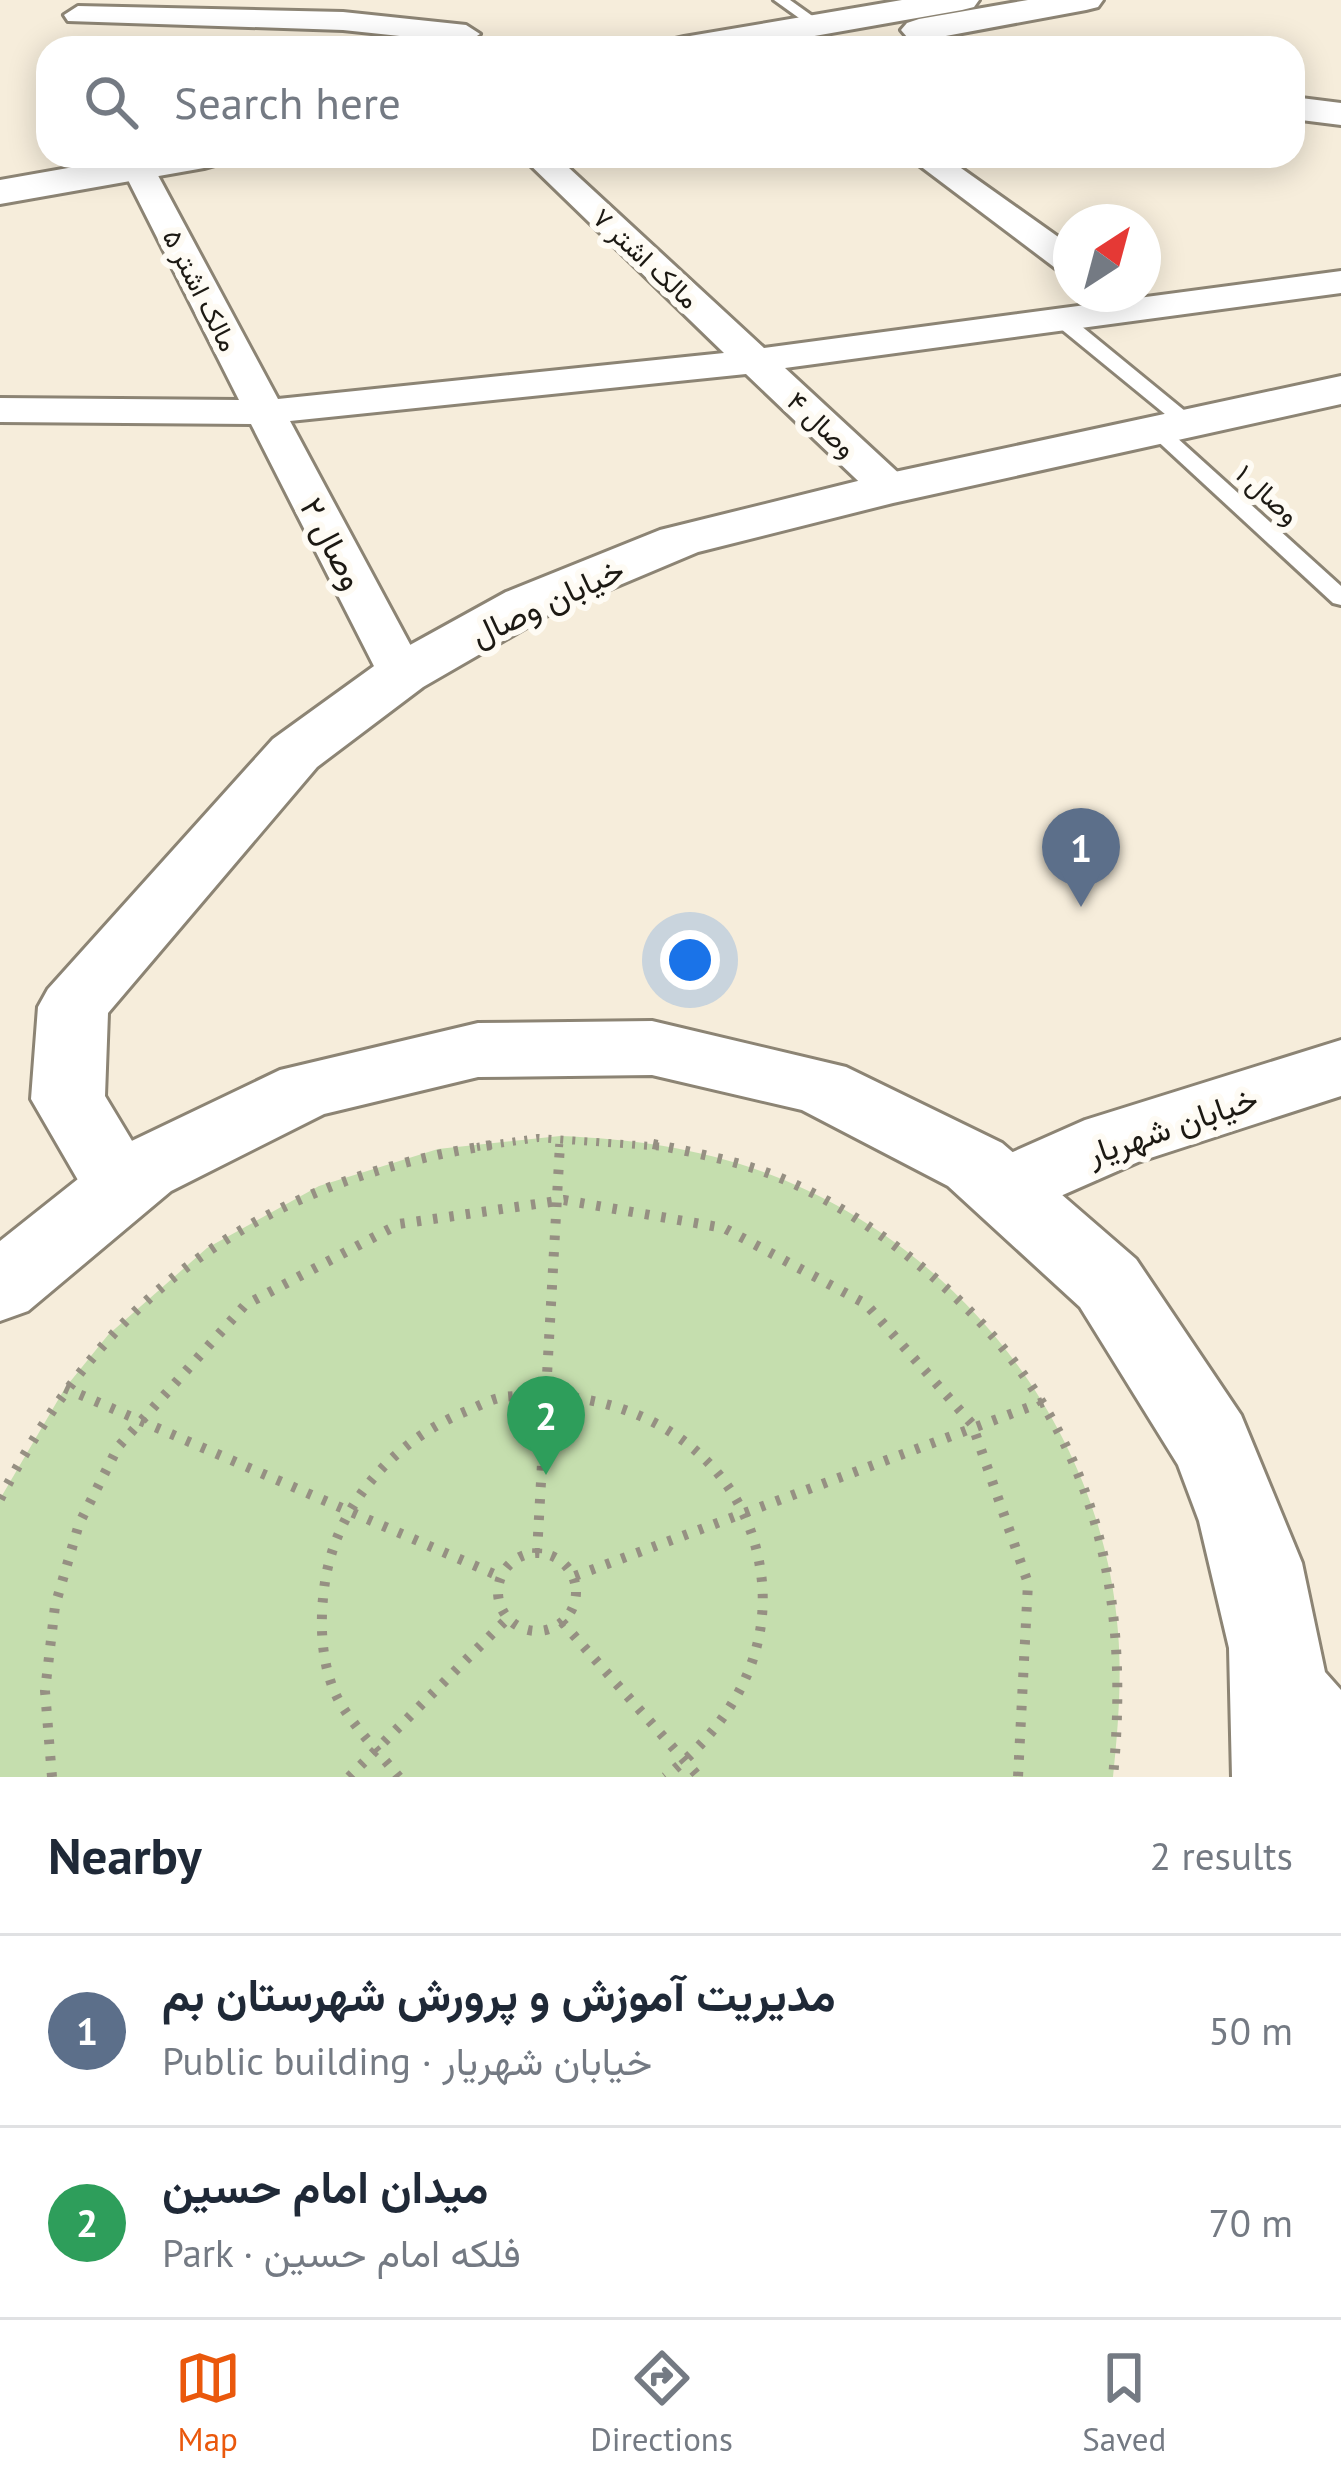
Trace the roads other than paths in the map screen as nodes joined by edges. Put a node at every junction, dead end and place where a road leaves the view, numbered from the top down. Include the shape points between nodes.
1 (43, 0) edge
2 (428, 0) edge
3 (781, 0) edge
4 (1086, 0) edge
5 (953, 9) edge
6 (78, 15) junction
7 (100, 36) edge
8 (440, 36) edge
9 (468, 36) edge
10 (816, 36) edge
11 (1305, 110) edge
12 (1341, 114) edge
13 (36, 160) edge
14 (0, 166) edge
15 (132, 168) edge
16 (139, 168) edge
17 (550, 168) edge
18 (940, 168) edge
19 (0, 192) edge
20 (1053, 249) edge
21 (1341, 282) edge
22 (1161, 299) edge
23 (1091, 312) edge
24 (1062, 320) junction
25 (755, 361) junction
26 (1341, 391) edge
27 (0, 410) edge
28 (265, 412) junction
29 (1173, 427) junction
30 (890, 488) junction
31 (1341, 598) edge
32 (402, 674) junction
33 (1341, 1069) edge
34 (1006, 1189) junction
35 (101, 1198) junction
36 (0, 1221) edge
37 (0, 1287) edge
38 (1280, 1734) edge
39 (1341, 1762) edge

1 - 6 street
2 - 9 street
3 - 10 lane
4 - 5 main road
5 - 10 main road
6 - 7 street
6 - 8 street via 343,21
11 - 12 main road
13 - 14 main road
15 - 19 main road
16 - 28 street, مالک اشتر ۵
17 - 25 street, مالک اشتر ۷
18 - 20 street
21 - 22 street
23 - 24 street
24 - 25 street
24 - 29 lane, وصال ۱
25 - 28 street
25 - 30 street, وصال ۴
26 - 29 main road, خیابان وصال
27 - 28 street
28 - 32 street, وصال ۲
29 - 30 main road, خیابان وصال
29 - 31 lane, وصال ۱
30 - 32 main road, خیابان وصال via 679,541 526,604
32 - 35 main road, خیابان وصال via 295,753 73,1007 68,1099
33 - 34 main road, خیابان شهریار via 1112,1141
34 - 35 main road via 911,1128 810,1084 706,1055 597,1043 488,1046 326,1081 220,1124
34 - 38 main road via 1114,1292 1201,1421 1260,1576
35 - 36 main road
35 - 37 main road
38 - 39 main road

